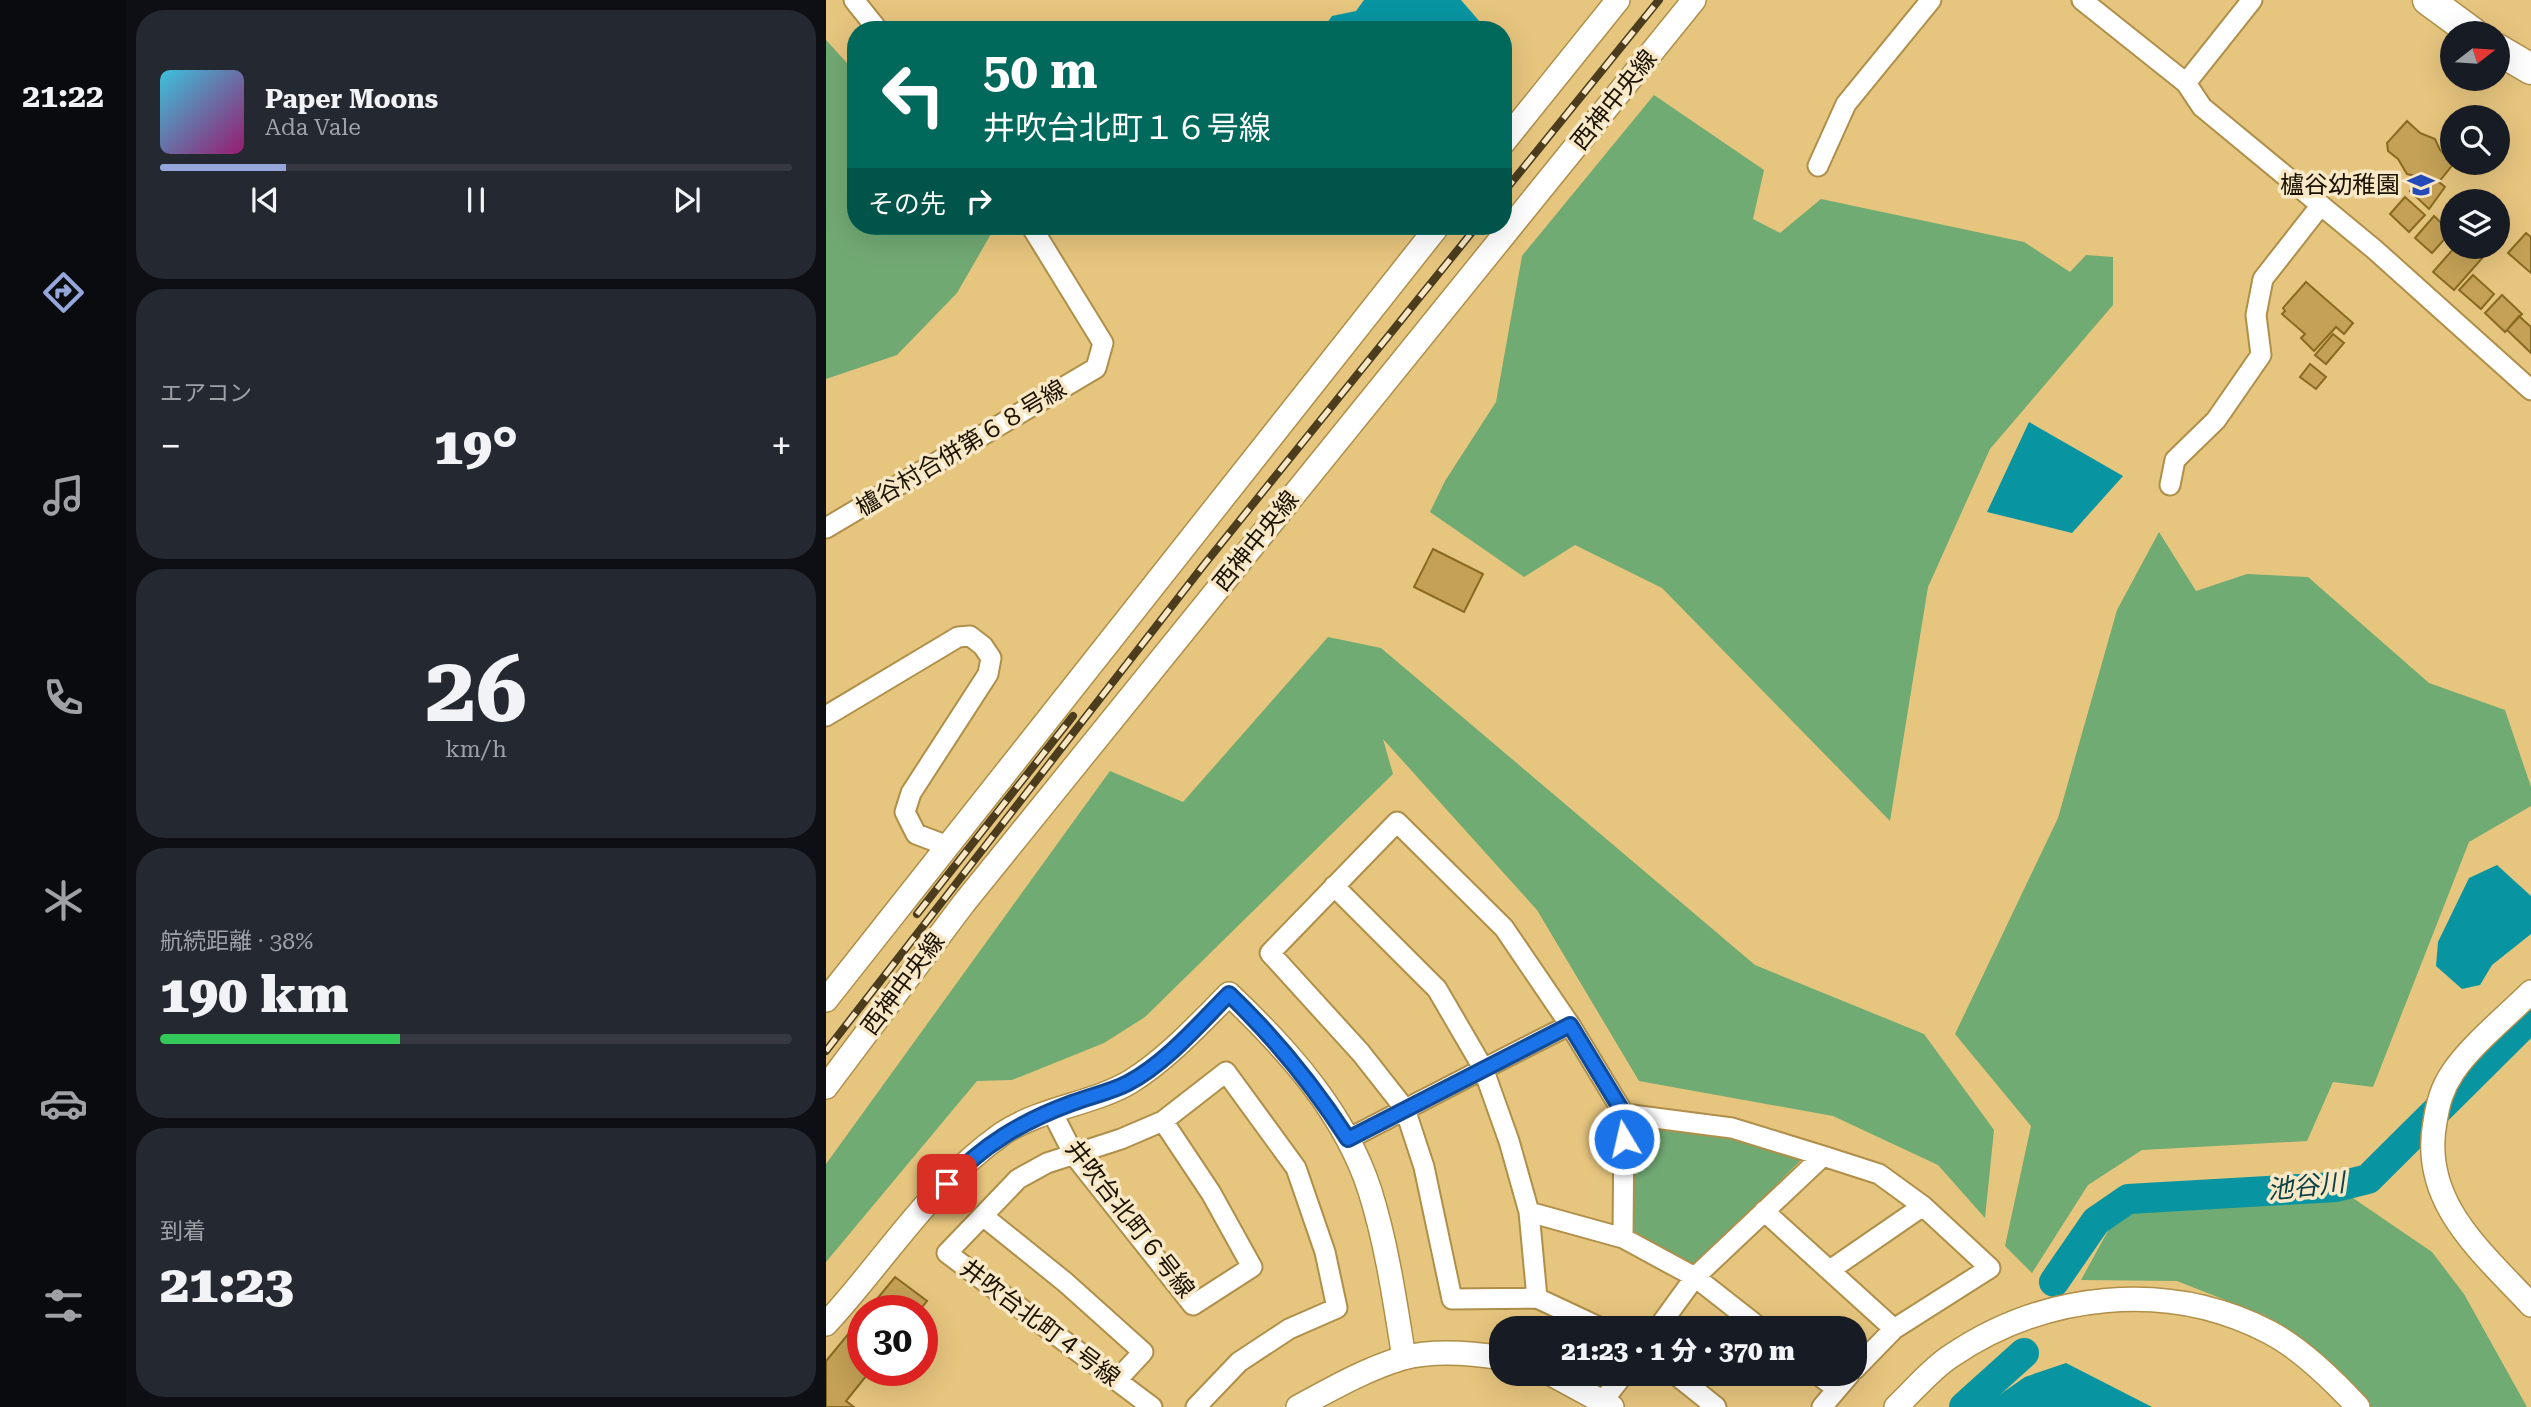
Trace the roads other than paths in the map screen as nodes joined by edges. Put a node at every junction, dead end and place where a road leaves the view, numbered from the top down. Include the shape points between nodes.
1 (855, 0) edge
2 (1605, 0) edge
3 (1618, 0) edge
4 (1694, 0) edge
5 (1707, 0) edge
6 (1931, 0) edge
7 (2082, 0) edge
8 (2252, 0) edge
9 (2428, 0) edge
10 (871, 21) edge
11 (2457, 21) edge
12 (2510, 57) edge
13 (2531, 69) edge
14 (2186, 83) junction
15 (1512, 122) edge
16 (1512, 132) edge
17 (1818, 166) dead end
18 (2321, 205) junction
19 (1512, 226) edge
20 (1512, 227) edge
21 (1036, 235) edge
22 (1430, 235) edge
23 (1505, 235) edge
24 (1505, 235) edge
25 (1494, 248) junction
26 (2531, 390) edge
27 (2170, 485) dead end
28 (826, 528) edge
29 (826, 716) edge
30 (946, 845) junction
31 (1334, 886) junction
32 (2531, 992) edge
33 (826, 1000) edge
34 (1570, 1025) junction
35 (1483, 1068) junction
36 (826, 1087) edge
37 (1405, 1109) junction
38 (1051, 1111) junction
39 (1624, 1114) junction
40 (1163, 1121) junction
41 (1348, 1139) junction
42 (1074, 1155) junction
43 (1823, 1156) junction
44 (1923, 1206) junction
45 (1764, 1211) junction
46 (1529, 1212) junction
47 (983, 1216) junction
48 (1623, 1238) junction
49 (1830, 1270) junction
50 (1695, 1277) junction
51 (1537, 1298) junction
52 (2531, 1305) edge
53 (1575, 1316) edge
54 (1667, 1316) edge
55 (1745, 1316) edge
56 (826, 1324) edge
57 (1894, 1328) junction
58 (1489, 1356) edge
59 (1867, 1356) edge
60 (1404, 1358) junction
61 (1117, 1380) junction
62 (1572, 1386) edge
63 (1616, 1386) edge
64 (1690, 1386) edge
65 (1833, 1386) edge
66 (1836, 1388) joint
67 (1604, 1405) edge
68 (1152, 1407) edge
69 (1195, 1407) edge
70 (1298, 1407) edge
71 (1716, 1407) edge
72 (1822, 1407) edge
73 (1896, 1407) edge
74 (2358, 1407) edge

1 - 10 street
2 - 15 street
3 - 16 street
4 - 19 street, 西神中央線
5 - 20 street
6 - 17 street via 1846,104
7 - 14 street
8 - 14 street
9 - 11 main road
12 - 13 main road
14 - 18 street via 2202,107
18 - 26 street
18 - 27 street via 2263,279 2256,315 2262,355 2216,420 2175,460
21 - 28 street, 櫨谷村合併第６８号線 via 1102,343 1096,368
22 - 30 street, 西神中央線
23 - 25 street, 西神中央線
24 - 25 street
25 - 36 street, 西神中央線 via 964,903
29 - 30 street via 958,637 970,636 983,646 991,658 988,674 911,793 905,812 916,834
30 - 33 street, 西神中央線
31 - 34 street via 1397,822 1504,928
31 - 35 street via 1437,989
31 - 37 street via 1270,953 1318,1003
32 - 52 street via 2454,1070 2440,1095 2431,1143 2437,1187 2464,1233
34 - 35 street
34 - 39 street
35 - 37 street
35 - 46 street
37 - 41 street
37 - 51 street via 1424,1167 1452,1298
38 - 41 street via 1129,1083 1174,1048 1229,994 1311,1082
38 - 42 street, 井吹台北町６号線
38 - 56 street via 1004,1132 961,1168
39 - 43 street via 1731,1128
39 - 48 street
40 - 42 street, 井吹台北町４号線
40 - 42 street, 井吹台北町６号線 via 1211,1193 1252,1268 1193,1305
40 - 69 street, 井吹台北町４号線 via 1226,1072 1296,1168 1325,1252 1337,1308 1289,1329 1240,1362
41 - 60 street via 1369,1189 1386,1252
42 - 47 street, 井吹台北町４号線 via 1017,1179
43 - 44 street via 1879,1174
43 - 45 street
44 - 49 street
44 - 57 street via 1990,1268
45 - 49 street
45 - 50 street
46 - 48 street
46 - 51 street
47 - 61 street via 1143,1352
47 - 61 street, 井吹台北町４号線 via 947,1253
48 - 50 street
49 - 57 street
50 - 54 street
50 - 55 street
51 - 53 street
57 - 59 street
58 - 60 street via 1467,1353
60 - 70 street
61 - 68 street, 井吹台北町４号線
62 - 67 street
63 - 67 street
64 - 71 street
65 - 66 street
66 - 72 street
73 - 74 street via 1949,1357 2012,1321 2074,1304 2146,1298 2206,1308 2270,1332 2335,1382

